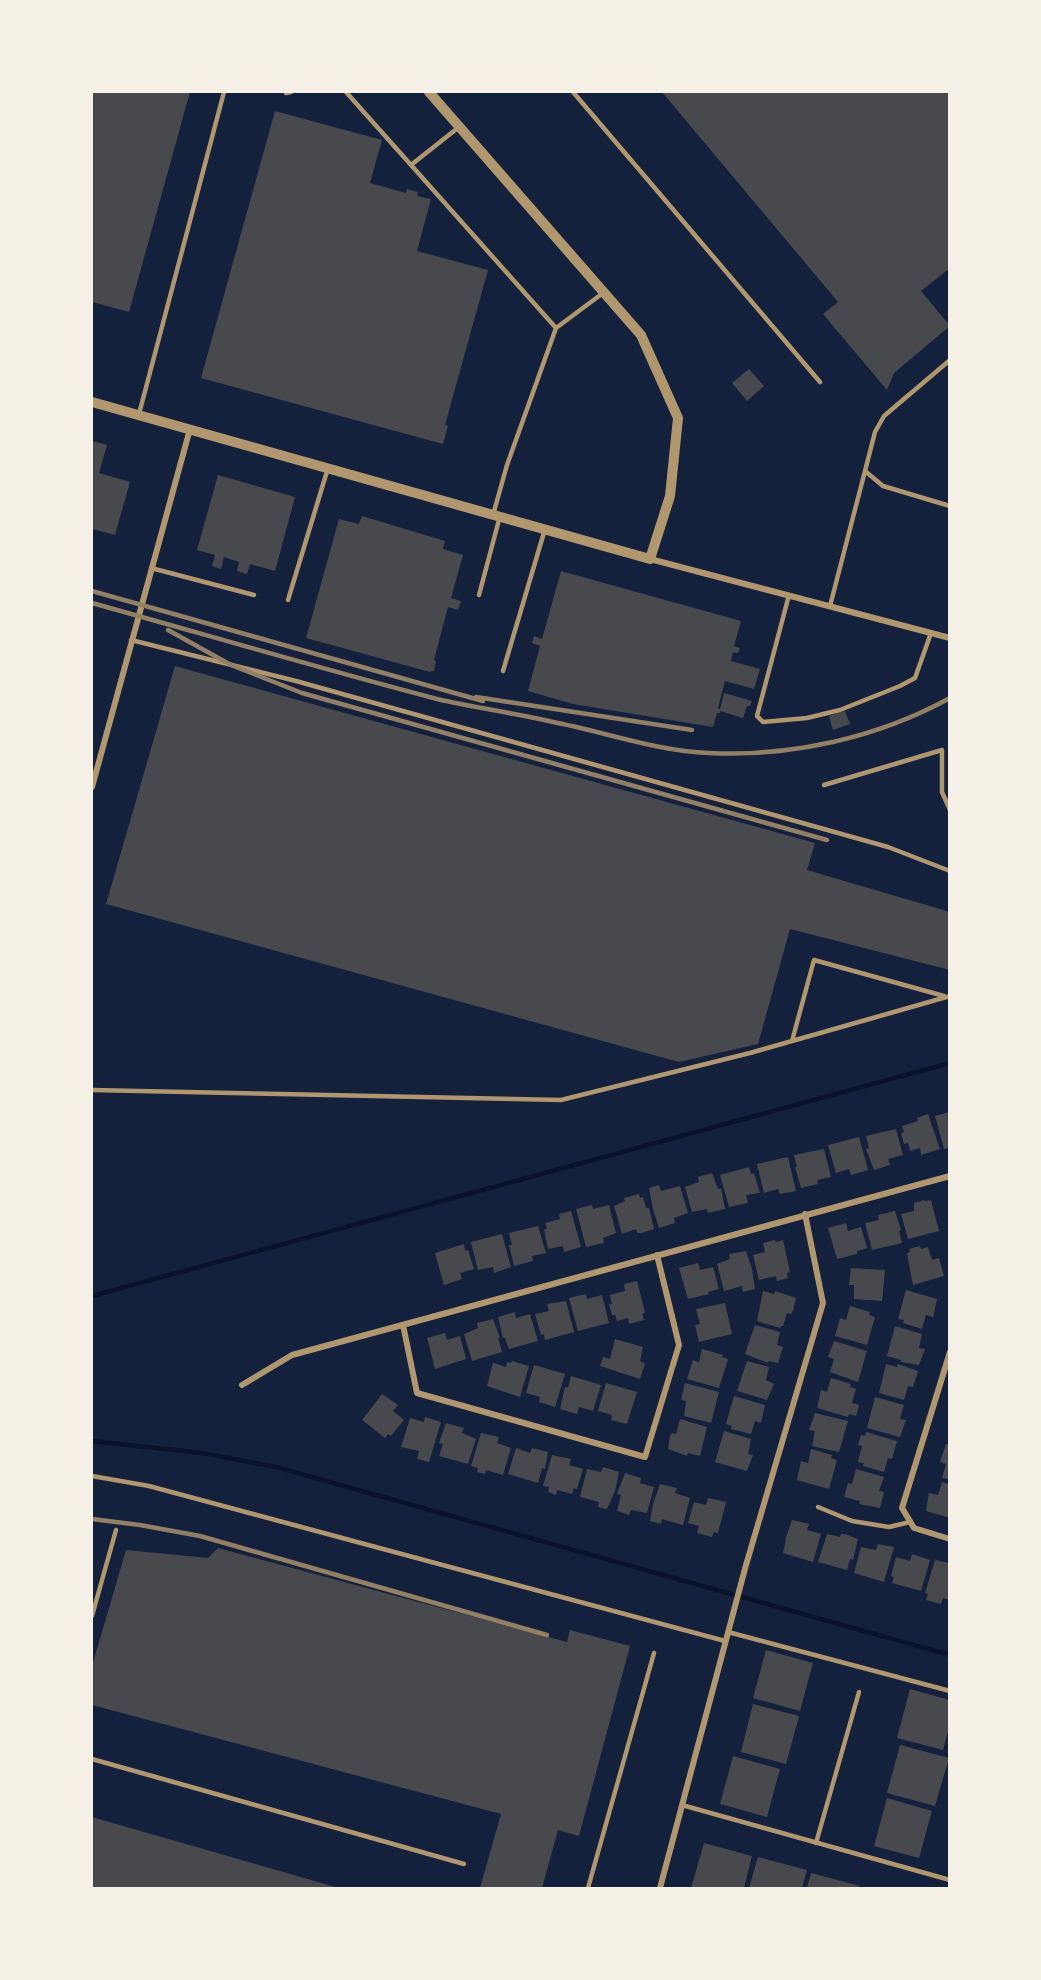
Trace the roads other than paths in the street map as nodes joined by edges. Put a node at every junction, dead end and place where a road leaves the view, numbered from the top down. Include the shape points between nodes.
1 (224, 92) edge
2 (346, 92) edge
3 (429, 92) edge
4 (573, 92) edge
5 (459, 127) junction
6 (411, 165) junction
7 (603, 293) junction
8 (556, 328) junction
9 (950, 360) edge
10 (820, 382) dead end
11 (92, 402) edge
12 (138, 415) junction
13 (190, 429) junction
14 (328, 468) junction
15 (865, 471) junction
16 (950, 506) edge
17 (496, 515) junction
18 (545, 529) junction
19 (650, 559) junction
20 (151, 568) junction
21 (254, 595) dead end
22 (479, 595) dead end
23 (789, 595) junction
24 (288, 600) dead end
25 (830, 606) junction
26 (932, 633) junction
27 (950, 638) edge
28 (131, 640) junction
29 (503, 671) dead end
30 (950, 746) edge
31 (942, 750) junction
32 (824, 785) dead end
33 (92, 787) edge
34 (950, 810) edge
35 (950, 871) edge
36 (948, 996) edge
37 (792, 1041) junction
38 (92, 1090) edge
39 (950, 1176) edge
40 (804, 1214) junction
41 (657, 1255) junction
42 (404, 1325) junction
43 (950, 1352) edge
44 (242, 1385) dead end
45 (92, 1476) edge
46 (818, 1507) dead end
47 (910, 1522) junction
48 (116, 1530) dead end
49 (950, 1539) edge
50 (92, 1616) edge
51 (728, 1630) junction
52 (725, 1641) junction
53 (654, 1653) dead end
54 (950, 1691) edge
55 (859, 1692) dead end
56 (92, 1759) edge
57 (682, 1805) junction
58 (816, 1843) junction
59 (464, 1864) dead end
60 (950, 1880) edge
61 (588, 1888) edge
62 (660, 1888) edge

1 - 12 lane
2 - 6 lane
3 - 5 street
4 - 10 lane
5 - 6 lane
5 - 7 street
6 - 8 lane
7 - 8 lane
7 - 19 street via 641,335 678,418 670,496
8 - 17 lane via 507,465
9 - 15 lane via 884,416 875,432
11 - 12 street
12 - 13 street
13 - 14 street
13 - 20 street
14 - 17 street
14 - 24 lane
15 - 16 lane via 883,486
15 - 25 lane
17 - 18 street
17 - 22 lane
18 - 19 street
18 - 29 lane
19 - 23 street
20 - 21 lane
20 - 28 street
23 - 25 street
23 - 26 lane via 757,716 763,722 840,710 900,686 915,678
25 - 26 street
26 - 27 street
28 - 33 street
28 - 35 lane via 296,681 876,844
30 - 31 lane
31 - 32 lane
31 - 34 lane via 942,792
36 - 37 lane
36 - 37 lane via 814,960
37 - 38 lane via 561,1100
39 - 40 street
40 - 41 street
40 - 51 street via 823,1303
41 - 42 street
41 - 42 street via 679,1345 645,1457 417,1393
42 - 44 street via 292,1355
43 - 47 street via 902,1508
45 - 52 lane via 161,1489
46 - 47 lane via 852,1521 889,1527
47 - 49 street via 914,1528
48 - 50 lane
51 - 52 street
51 - 54 lane
52 - 57 street
53 - 61 lane
55 - 58 lane
56 - 59 lane
57 - 58 lane
57 - 62 street
58 - 60 lane

